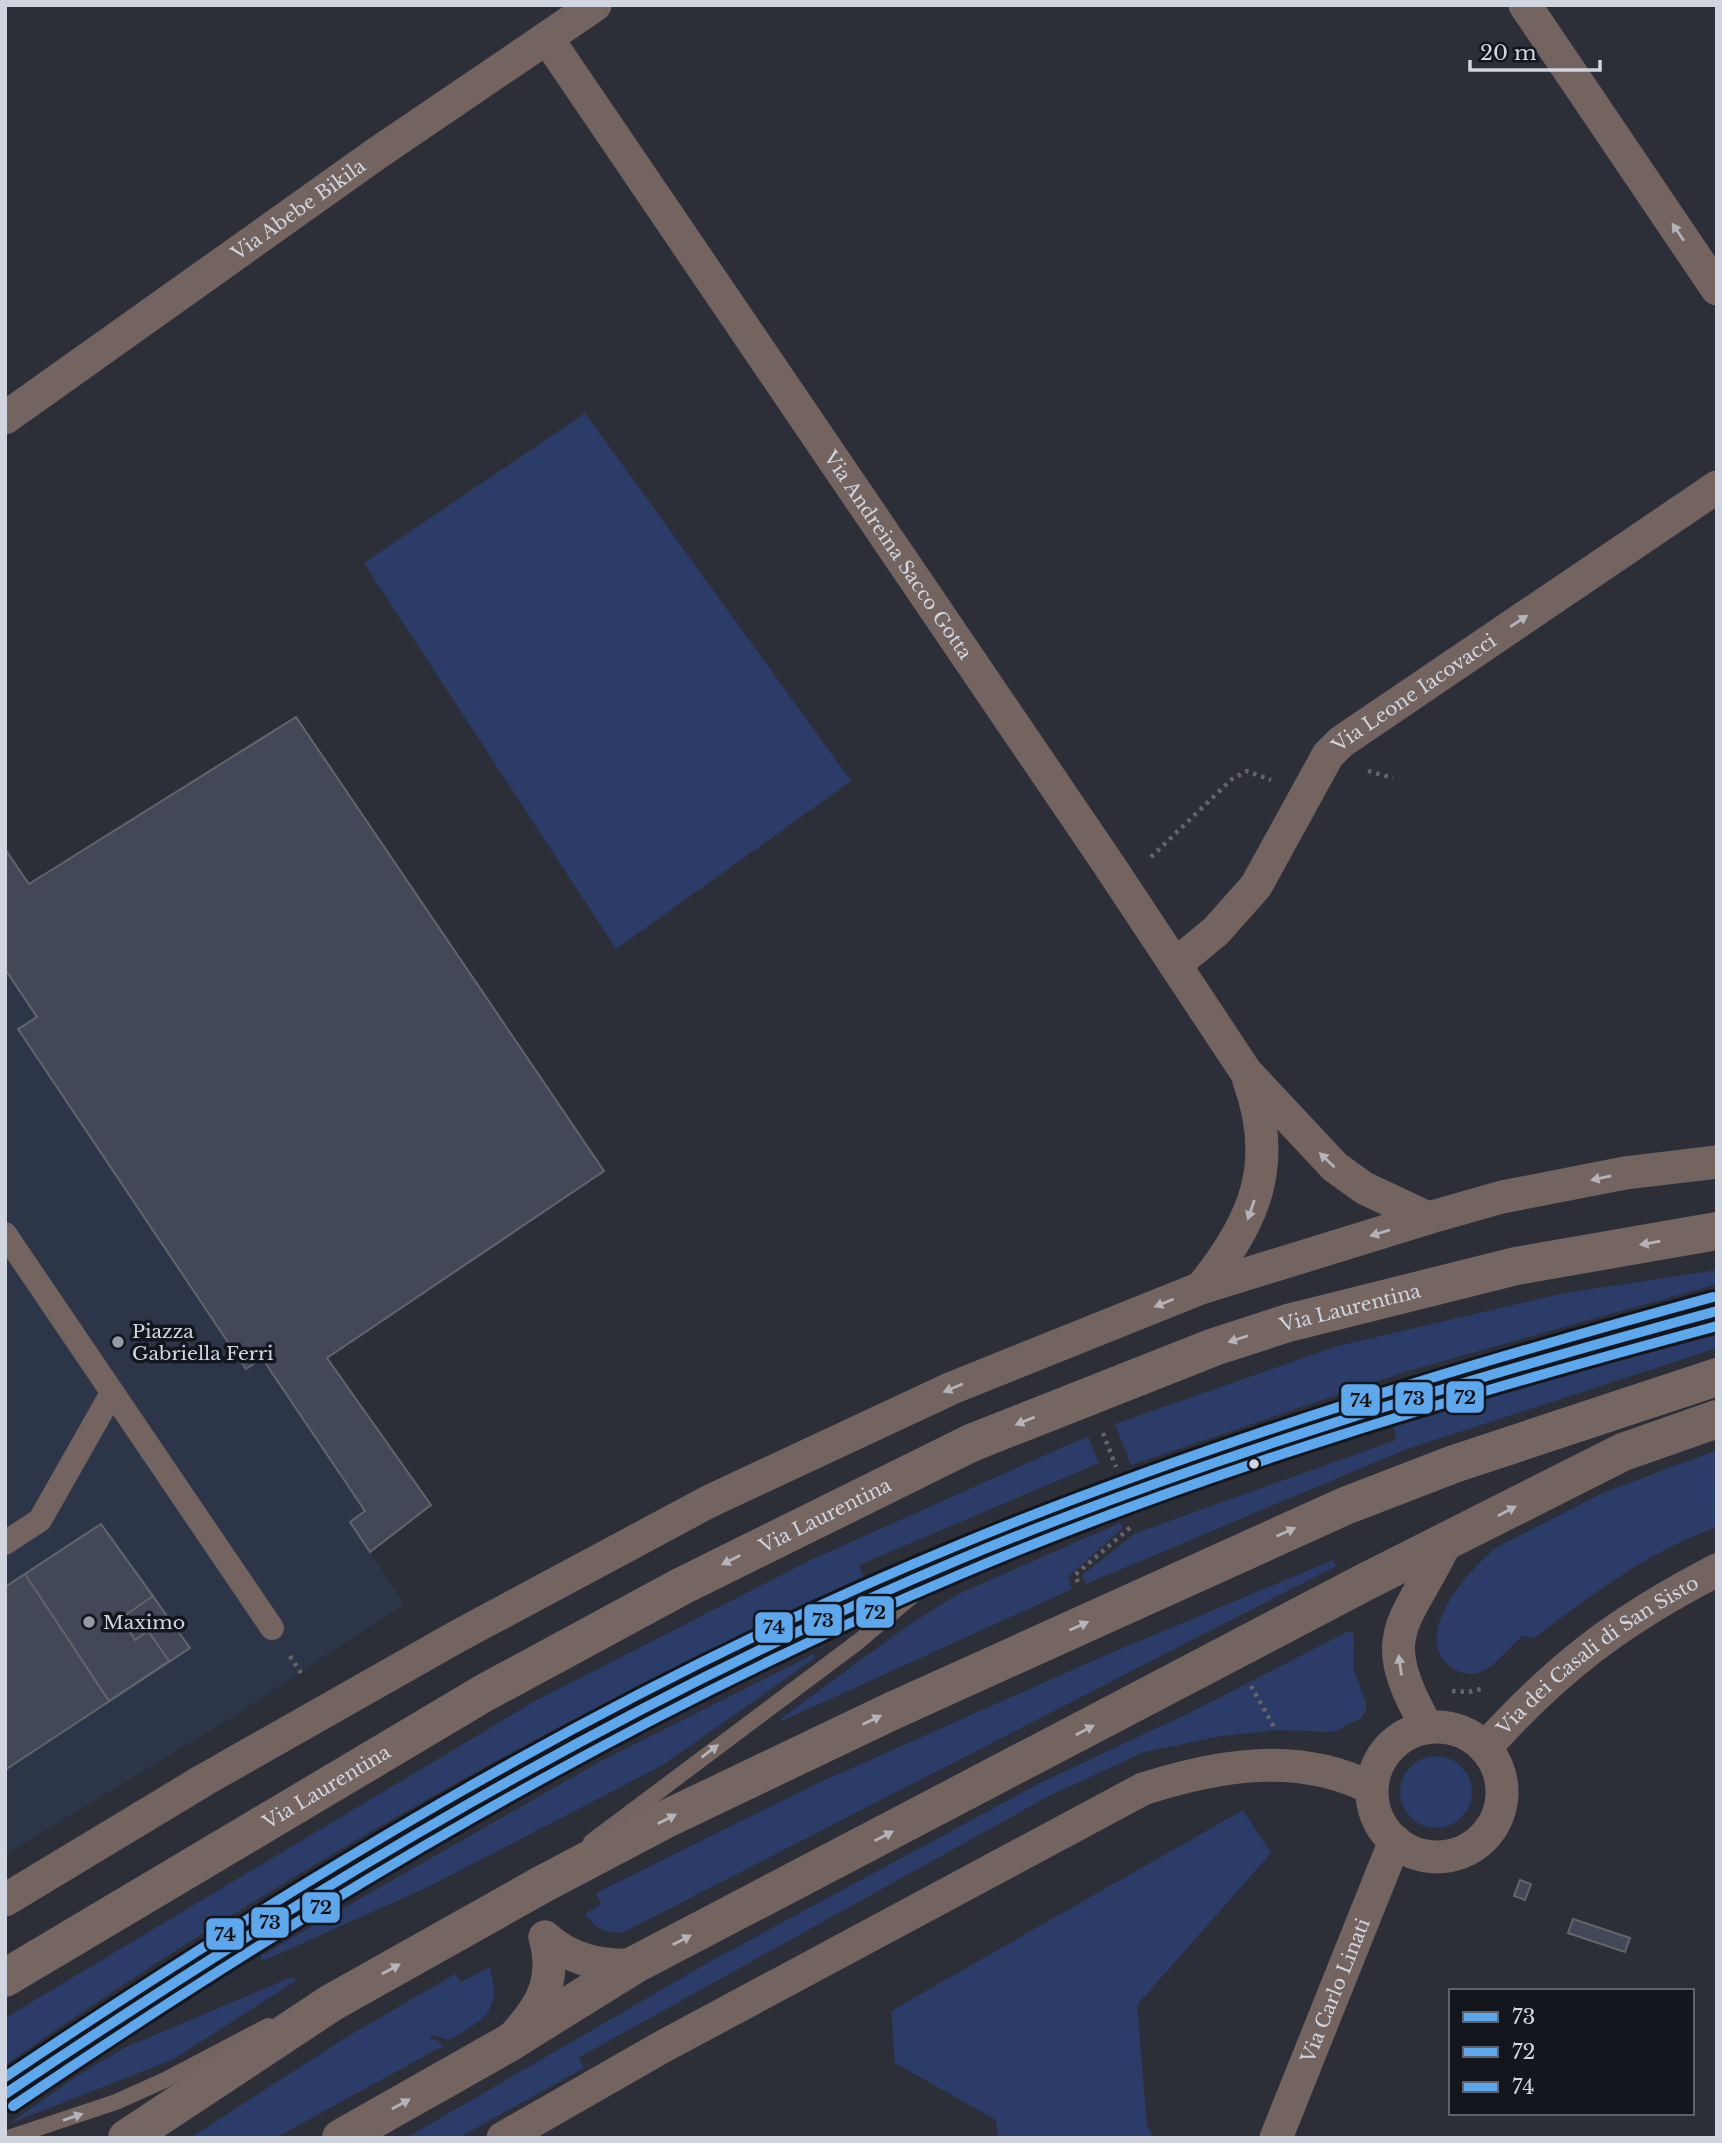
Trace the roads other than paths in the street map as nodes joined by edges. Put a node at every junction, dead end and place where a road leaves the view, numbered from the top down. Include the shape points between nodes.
1 (595, 5) edge
2 (1525, 5) edge
3 (547, 38) junction
4 (1717, 289) edge
5 (5, 418) edge
6 (1717, 487) edge
7 (1176, 964) junction
8 (1246, 1072) junction
9 (1717, 1162) edge
10 (1428, 1218) junction
11 (1717, 1231) edge
12 (5, 1234) edge
13 (1201, 1287) junction
14 (1717, 1311) edge
15 (1717, 1377) edge
16 (112, 1393) junction
17 (1717, 1419) edge
18 (1446, 1542) junction
19 (5, 1544) edge
20 (953, 1563) junction
21 (1717, 1570) edge
22 (272, 1628) dead end
23 (1427, 1727) junction
24 (1485, 1748) junction
25 (1371, 1788) junction
26 (1395, 1841) junction
27 (541, 1885) junction
28 (5, 1900) edge
29 (634, 1965) junction
30 (5, 1978) edge
31 (331, 2003) junction
32 (507, 2044) junction
33 (5, 2094) edge
34 (8, 2138) edge
35 (127, 2138) edge
36 (341, 2138) edge
37 (503, 2138) edge
38 (1276, 2138) edge

1 - 3 street, Via Abebe Bikila
4 -> 2 street
3 - 5 street, Via Abebe Bikila
3 - 7 street, Via Andreina Sacco Gotta
7 -> 6 street, Via Leone Iacovacci via 1216,931 1256,886 1328,755 1341,742
7 - 8 street, Via Andreina Sacco Gotta
10 -> 8 street via 1364,1188 1335,1167
8 -> 13 street via 1263,1136 1258,1189 1238,1239
9 -> 10 street via 1625,1173 1502,1197
10 -> 13 street
11 -> 30 main road, Via Laurentina via 1517,1266 1288,1323 1214,1347 971,1443 682,1586 484,1693
12 - 16 street
13 -> 28 street via 952,1388 708,1502 296,1727
14 - 20 lane via 1511,1366 1324,1424
27 -> 15 main road via 668,1818 892,1711 1345,1506 1454,1464
16 - 19 street via 40,1520
16 - 22 street
18 -> 17 street via 1623,1452
23 -> 18 street via 1401,1676 1397,1642 1401,1624
29 -> 18 street
27 -> 20 lane via 613,1823 859,1641
20 - 33 lane via 776,1643 498,1785 393,1844
21 - 24 street, Via dei Casali di San Sisto via 1639,1612 1578,1655
23 - 24 street via 1459,1731
23 - 25 street via 1406,1734 1389,1747
24 - 26 street via 1502,1786 1492,1826 1478,1842 1446,1856 1428,1856
25 - 26 street via 1374,1812
25 - 37 street via 1345,1774 1279,1765 1207,1771 1143,1789 662,2047
26 - 38 street, Via Carlo Linati
31 -> 27 main road
29 - 32 street
29 - 32 street via 576,1959 545,1937 550,1957 547,1989 539,2007
34 -> 31 lane via 116,2102 253,2032
31 - 35 main road
36 -> 32 street

